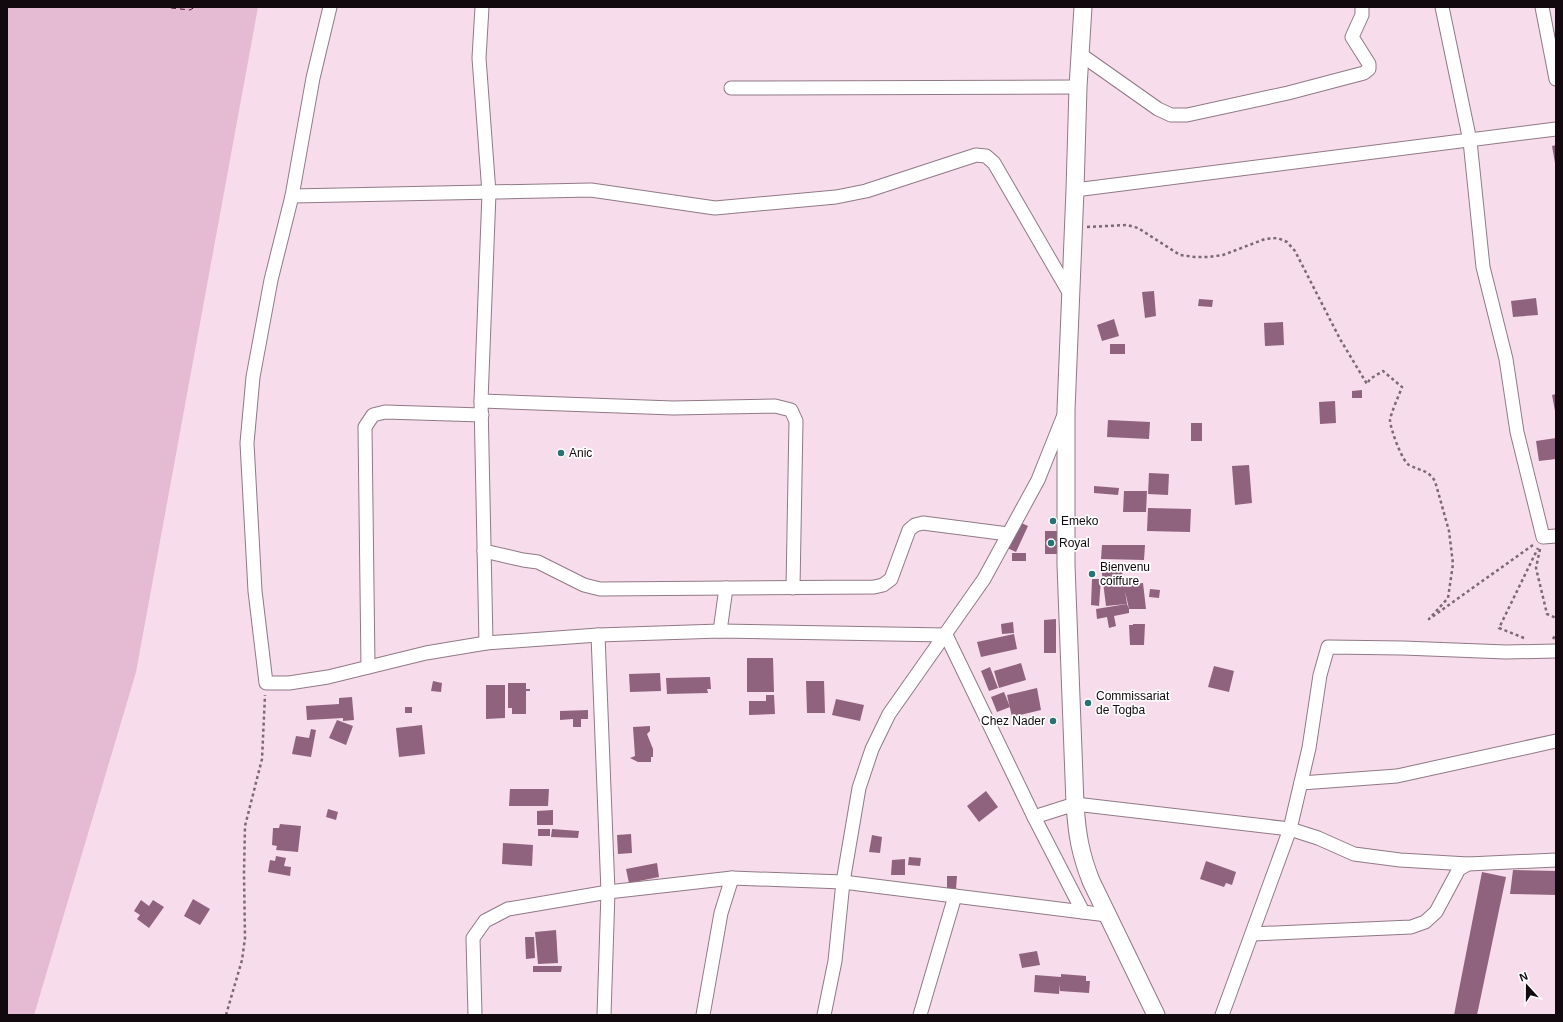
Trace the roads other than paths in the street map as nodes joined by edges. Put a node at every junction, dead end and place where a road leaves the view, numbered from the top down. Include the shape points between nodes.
1 (330, 7) edge
2 (482, 7) edge
3 (1083, 7) edge
4 (1362, 7) edge
5 (1442, 7) edge
6 (1542, 7) edge
7 (1080, 54) junction
8 (1556, 79) edge
9 (1078, 87) junction
10 (731, 88) dead end
11 (1556, 129) edge
12 (1470, 141) junction
13 (1075, 190) junction
14 (489, 193) junction
15 (292, 196) junction
16 (1070, 294) junction
17 (481, 401) junction
18 (1066, 410) junction
19 (482, 415) junction
20 (1008, 534) junction
21 (1550, 537) edge
22 (484, 551) junction
23 (726, 588) junction
24 (793, 588) junction
25 (720, 631) junction
26 (598, 635) junction
27 (946, 635) junction
28 (486, 644) junction
29 (1553, 648) edge
30 (368, 667) junction
31 (1556, 741) edge
32 (1301, 783) junction
33 (1075, 804) junction
34 (1034, 817) junction
35 (1290, 829) junction
36 (1556, 860) edge
37 (1468, 864) junction
38 (732, 878) junction
39 (843, 882) junction
40 (608, 892) junction
41 (955, 896) junction
42 (1083, 912) junction
43 (1107, 915) junction
44 (1252, 934) junction
45 (475, 1015) edge
46 (604, 1015) edge
47 (703, 1015) edge
48 (824, 1015) edge
49 (920, 1015) edge
50 (1156, 1015) edge
51 (1222, 1015) edge

1 - 15 street via 313,78
2 - 14 street via 480,58
3 - 7 street
4 - 7 street via 1362,15 1352,37 1370,64 1370,69 1288,93 1187,115 1171,115 1158,109
5 - 12 street
6 - 8 street
7 - 9 street
9 - 10 street
9 - 13 street
11 - 12 street
12 - 13 street
12 - 21 street via 1483,267 1506,359 1517,432
13 - 16 street
14 - 15 street
14 - 16 street via 591,190 715,208 836,197 866,191 976,155 986,156 994,163
14 - 17 street
15 - 30 street via 270,280 253,377 247,443 255,591 266,683 289,683 328,677
16 - 18 street
17 - 19 street
17 - 24 street via 672,408 775,406 791,410 796,422
18 - 20 street via 1038,480
18 - 33 street via 1066,564
19 - 22 street
19 - 30 street via 385,412 374,415 365,427
20 - 24 street via 923,523 915,525 909,530 891,579 883,585
20 - 27 street via 984,579
22 - 23 street via 538,562 584,586 600,589
22 - 28 street
23 - 24 street
23 - 25 street
25 - 26 street
25 - 27 street
26 - 28 street
26 - 40 street
27 - 34 street
27 - 39 street via 889,714 872,749 859,788
28 - 30 street via 426,653
29 - 32 street via 1506,652 1328,647 1320,674
31 - 32 street via 1397,776
32 - 35 street
33 - 34 street
33 - 35 street
33 - 43 street via 1078,841 1083,861
34 - 42 street
35 - 37 street via 1354,854
35 - 44 street
36 - 37 street
37 - 44 street via 1456,873 1436,912 1425,922 1411,927
38 - 39 street
38 - 40 street
38 - 47 street via 721,913
39 - 41 street
39 - 48 street via 835,962
40 - 45 street via 508,909 485,921 473,938
40 - 46 street
41 - 42 street
41 - 49 street
42 - 43 street
43 - 50 street
44 - 51 street

